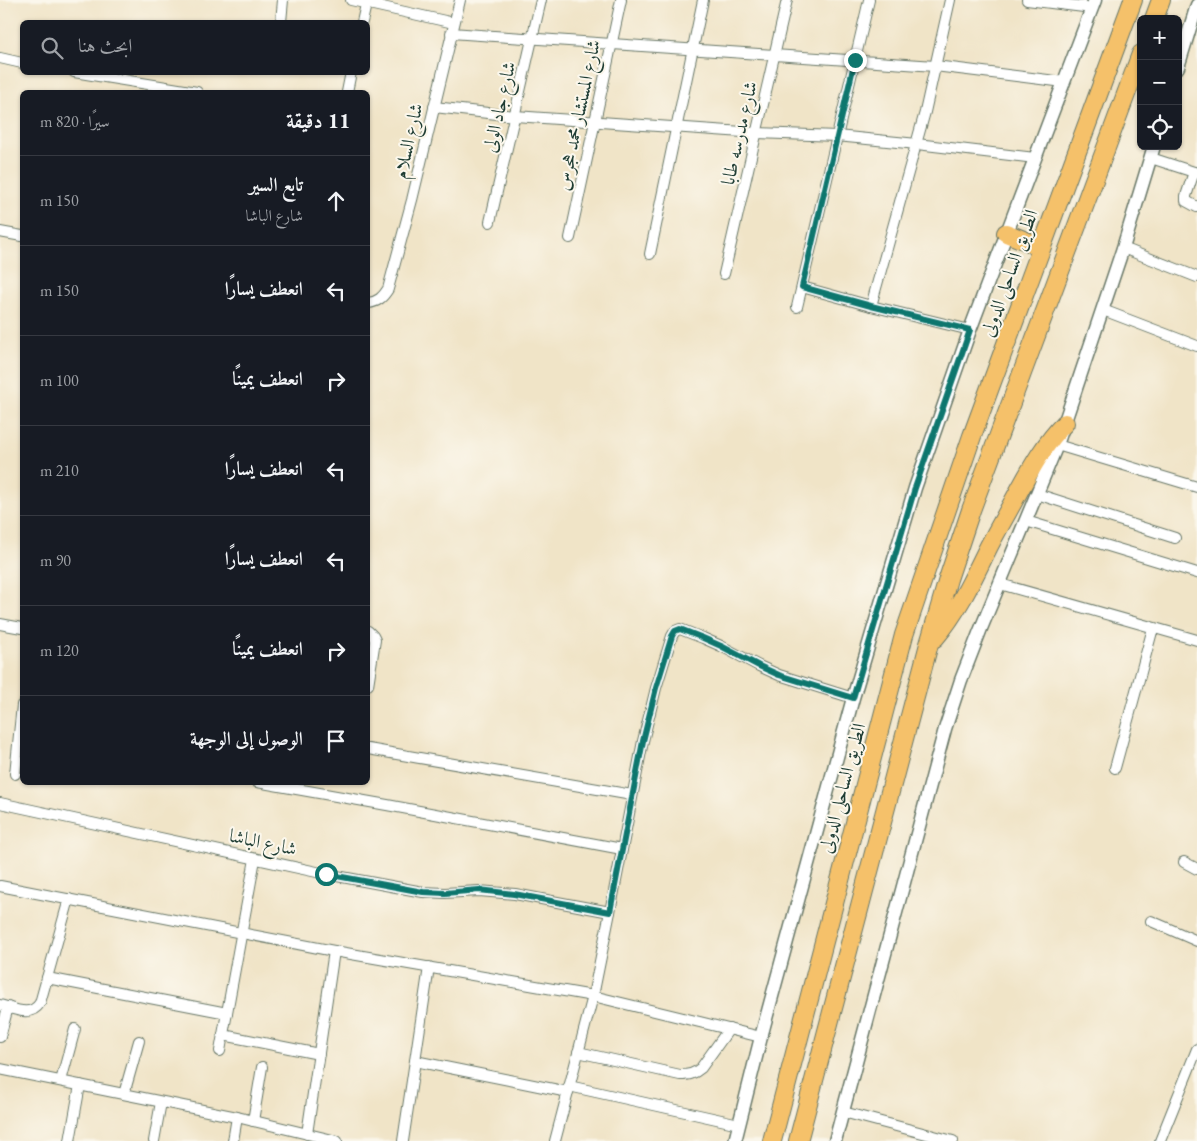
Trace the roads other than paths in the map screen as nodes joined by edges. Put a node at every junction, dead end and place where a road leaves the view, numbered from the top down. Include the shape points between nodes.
1 (283, 0) edge
2 (351, 0) edge
3 (460, 0) edge
4 (541, 0) edge
5 (621, 0) edge
6 (703, 0) edge
7 (788, 0) edge
8 (870, 0) edge
9 (950, 0) edge
10 (1027, 0) edge
11 (1133, 0) edge
12 (1161, 0) edge
13 (366, 2) edge
14 (1094, 4) edge
15 (1197, 5) edge
16 (1155, 15) edge
17 (281, 20) edge
18 (362, 20) edge
19 (454, 22) junction
20 (451, 34) junction
21 (532, 39) junction
22 (612, 44) junction
23 (692, 50) junction
24 (775, 55) junction
25 (0, 58) edge
26 (855, 60) junction
27 (1139, 60) edge
28 (1180, 60) edge
29 (20, 63) edge
30 (935, 66) junction
31 (92, 75) edge
32 (350, 75) edge
33 (1064, 82) junction
34 (185, 90) edge
35 (347, 90) edge
36 (434, 107) junction
37 (515, 116) junction
38 (595, 121) junction
39 (676, 127) junction
40 (757, 133) junction
41 (837, 136) junction
42 (917, 144) junction
43 (1153, 152) edge
44 (1035, 158) junction
45 (1196, 173) edge
46 (1197, 207) edge
47 (490, 222) dead end
48 (0, 232) edge
49 (1006, 233) junction
50 (20, 236) edge
51 (570, 238) dead end
52 (1041, 247) junction
53 (1123, 248) junction
54 (650, 254) dead end
55 (724, 274) dead end
56 (1197, 277) edge
57 (802, 287) junction
58 (370, 302) edge
59 (871, 306) junction
60 (797, 308) dead end
61 (1103, 310) junction
62 (970, 330) junction
63 (1197, 346) edge
64 (1065, 422) junction
65 (1057, 445) junction
66 (1197, 486) edge
67 (1037, 494) junction
68 (1026, 521) junction
69 (1175, 538) dead end
70 (1197, 573) edge
71 (1000, 584) junction
72 (0, 624) edge
73 (20, 628) edge
74 (1153, 628) junction
75 (370, 632) edge
76 (1197, 640) edge
77 (929, 644) junction
78 (370, 672) edge
79 (853, 698) junction
80 (370, 749) edge
81 (20, 751) edge
82 (1115, 768) dead end
83 (15, 774) dead end
84 (274, 785) edge
85 (632, 795) junction
86 (0, 803) edge
87 (622, 848) junction
88 (255, 859) junction
89 (1184, 862) dead end
90 (1197, 869) edge
91 (0, 886) edge
92 (69, 898) junction
93 (610, 912) junction
94 (1151, 921) dead end
95 (242, 933) junction
96 (1197, 941) edge
97 (334, 951) junction
98 (429, 968) junction
99 (47, 978) junction
100 (593, 996) junction
101 (4, 1006) edge
102 (227, 1013) junction
103 (74, 1029) dead end
104 (729, 1029) junction
105 (223, 1035) junction
106 (0, 1037) edge
107 (762, 1037) junction
108 (139, 1041) dead end
109 (1197, 1049) edge
110 (220, 1051) dead end
111 (578, 1052) junction
112 (319, 1054) junction
113 (415, 1061) junction
114 (262, 1067) dead end
115 (0, 1069) edge
116 (61, 1082) junction
117 (80, 1085) junction
118 (568, 1089) junction
119 (124, 1094) junction
120 (161, 1102) junction
121 (843, 1112) junction
122 (238, 1118) junction
123 (252, 1121) junction
124 (739, 1124) junction
125 (310, 1137) edge
126 (70, 1141) edge
127 (154, 1141) edge
128 (233, 1141) edge
129 (337, 1141) edge
130 (403, 1141) edge
131 (555, 1141) edge
132 (734, 1141) edge
133 (772, 1141) edge
134 (798, 1141) edge
135 (835, 1141) edge
136 (953, 1141) edge
137 (1160, 1141) edge

1 - 17 street
2 - 13 street
3 - 19 street, شارع السلام
4 - 21 street, شارع جاد الولى
5 - 22 street, شارع المستشار محمد هجرس
6 - 23 street
7 - 24 street, شارع مدرسه طابا
8 - 26 street
9 - 30 street
10 - 14 street
11 - 52 highway, الطريق الساحلى الدولى
12 - 16 highway
13 - 18 street
13 - 19 street
14 - 33 street
15 - 28 street
19 - 20 street, شارع السلام
20 - 21 street
20 - 36 street, شارع السلام
21 - 22 street
21 - 37 street, شارع جاد الولى
22 - 23 street
22 - 38 street, شارع المستشار محمد هجرس
23 - 24 street
23 - 39 street
24 - 26 street
24 - 40 street, شارع مدرسه طابا
25 - 29 street
26 - 30 street
26 - 41 street
27 - 77 highway via 971,510
30 - 33 street
30 - 42 street
31 - 34 street
32 - 35 street
33 - 44 street
36 - 37 street
36 - 58 street, شارع السلام via 388,289 378,300
37 - 38 street
37 - 47 street, شارع جاد الولى
38 - 39 street
38 - 51 street, شارع المستشار محمد هجرس
39 - 40 street
39 - 54 street
40 - 41 street
40 - 55 street, شارع مدرسه طابا
41 - 42 street
41 - 57 street
42 - 44 street
42 - 59 street
43 - 45 street
43 - 53 street
44 - 49 street
45 - 46 street via 1186,201
48 - 50 street
49 - 52 highway
49 - 62 street
52 - 133 highway, الطريق الساحلى الدولى via 904,635
53 - 56 street
53 - 61 street
57 - 59 street
57 - 60 street
59 - 62 street
61 - 63 street
61 - 64 street
62 - 79 street via 915,488
64 - 65 street
64 - 77 highway via 1033,466 958,607
65 - 66 street
65 - 67 street
67 - 68 street
67 - 69 street
68 - 70 street
68 - 71 street
71 - 74 street
71 - 121 street via 945,729
72 - 73 street
74 - 76 street
74 - 82 street
75 - 78 street via 375,640
77 - 134 highway
79 - 85 street via 779,675 703,638 680,629 675,631 656,688
79 - 107 street
80 - 85 street
81 - 83 street
84 - 87 street
85 - 87 street
86 - 88 street, شارع الباشا
87 - 93 street
88 - 93 street, شارع الباشا via 423,892 479,890
88 - 95 street
89 - 90 street
91 - 92 street
92 - 95 street
92 - 99 street
93 - 100 street
94 - 96 street
95 - 97 street
95 - 102 street
97 - 98 street
97 - 112 street
98 - 100 street
98 - 113 street
99 - 101 street via 40,1003 32,1011
99 - 102 street
100 - 104 street
100 - 111 street
101 - 106 street
102 - 105 street
103 - 116 street
104 - 107 street
104 - 111 street via 701,1068 688,1076
105 - 110 street
105 - 112 street
107 - 124 street
108 - 119 street
109 - 137 street
111 - 118 street
112 - 125 street
113 - 118 street
113 - 130 street
114 - 123 street
115 - 116 street
116 - 117 street
117 - 119 street
117 - 126 street
118 - 124 street
118 - 131 street
119 - 120 street
120 - 122 street
120 - 127 street
121 - 135 street
121 - 136 street
122 - 123 street
122 - 128 street
123 - 125 street
124 - 132 street
125 - 129 street

